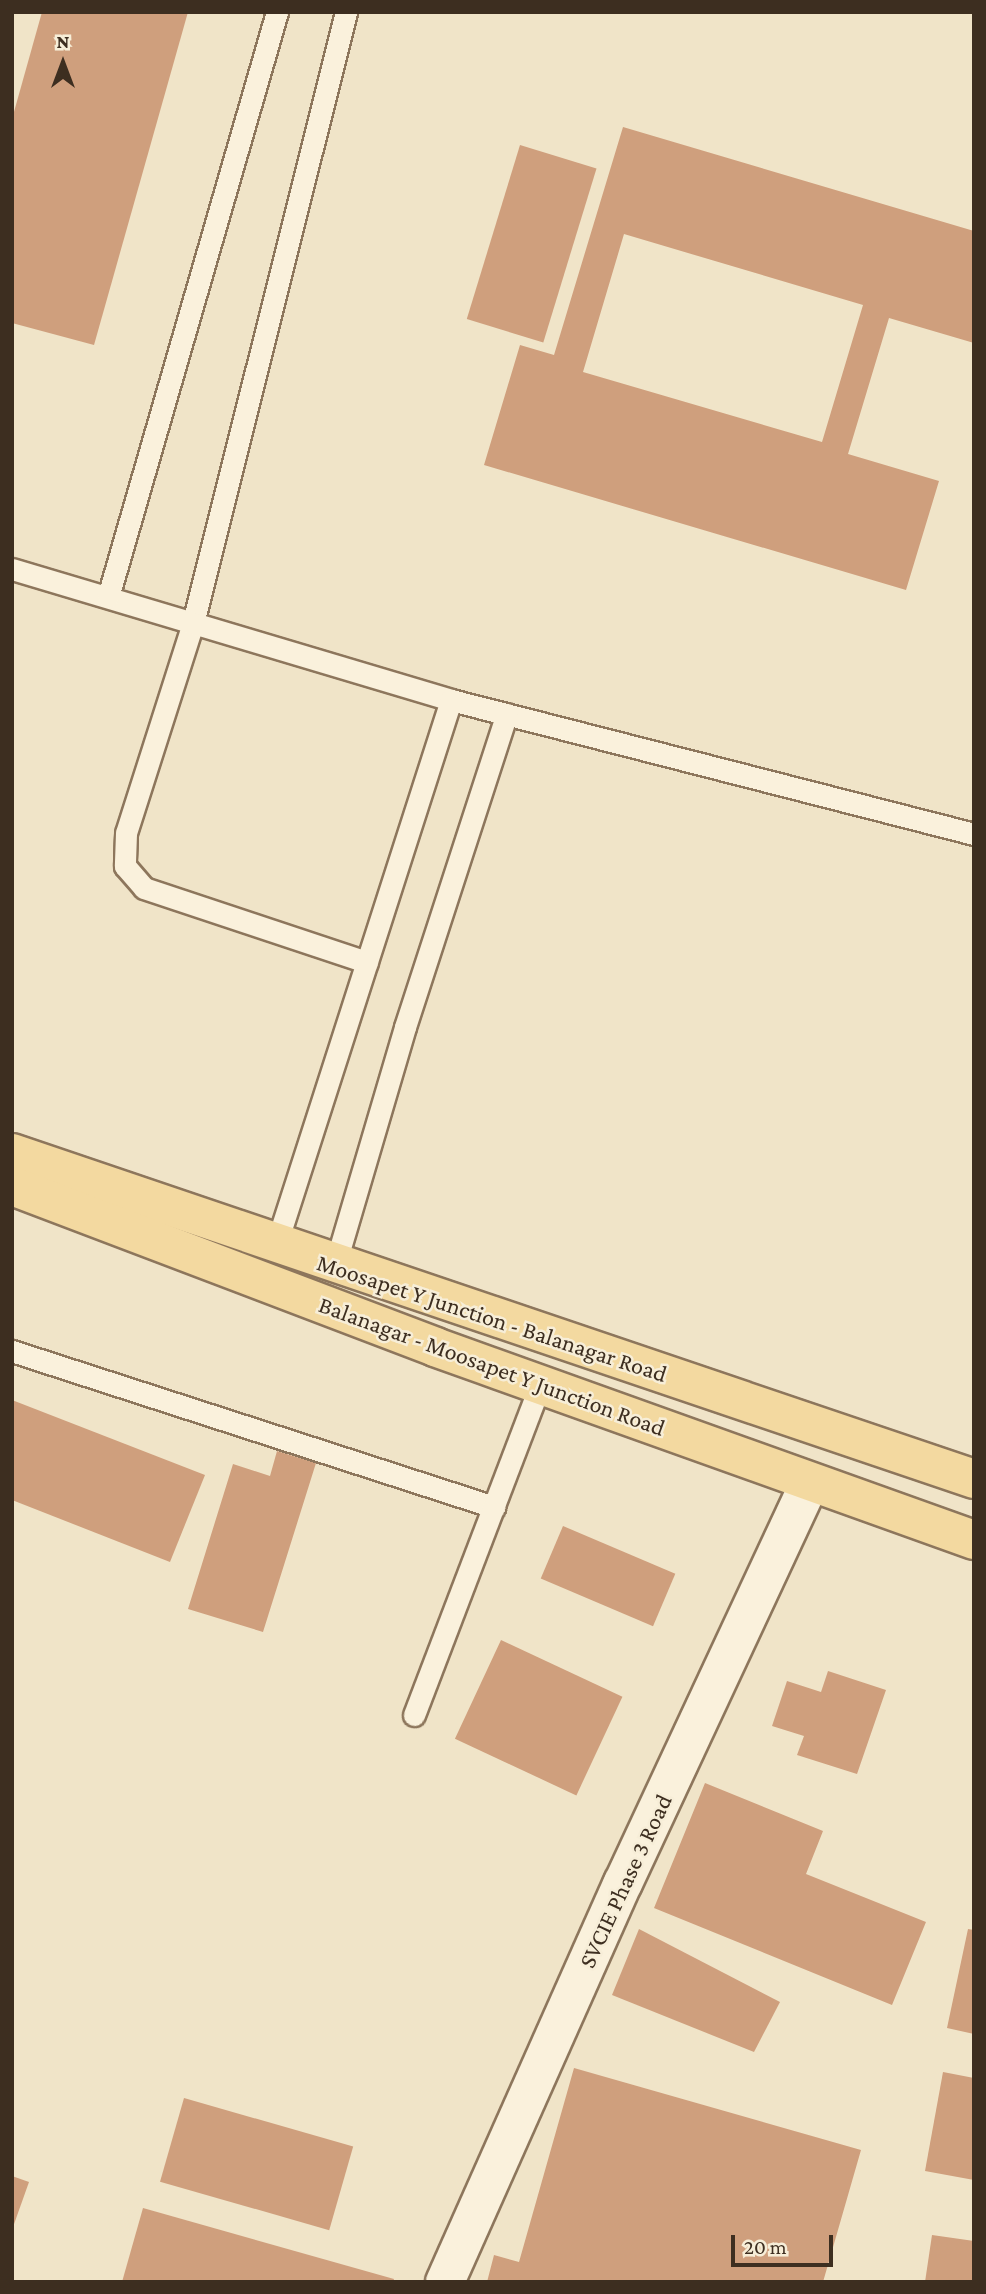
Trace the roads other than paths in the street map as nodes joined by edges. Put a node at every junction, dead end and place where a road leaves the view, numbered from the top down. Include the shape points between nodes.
1 (277, 12) edge
2 (346, 12) edge
3 (12, 569) edge
4 (108, 597) junction
5 (193, 623) junction
6 (451, 699) junction
7 (507, 714) junction
8 (974, 834) edge
9 (367, 962) junction
10 (12, 1153) edge
11 (12, 1186) edge
12 (276, 1245) junction
13 (335, 1265) junction
14 (12, 1351) edge
15 (540, 1385) junction
16 (971, 1471) edge
17 (810, 1482) junction
18 (494, 1507) junction
19 (974, 1540) edge
20 (414, 1715) dead end
21 (445, 2282) edge

1 - 4 lane
2 - 5 lane
3 - 4 lane
4 - 5 lane
5 - 6 lane
5 - 9 lane via 126,833 125,866 144,888
6 - 7 lane
6 - 9 lane
7 - 8 lane
7 - 13 lane via 405,1027
9 - 12 lane
10 - 12 main road, Moosapet Y Junction - Balanagar Road
11 - 15 main road, Balanagar - Moosapet Y Junction Road
12 - 13 main road, Moosapet Y Junction - Balanagar Road
13 - 16 main road, Moosapet Y Junction - Balanagar Road
14 - 18 lane
15 - 17 main road, Balanagar - Moosapet Y Junction Road
15 - 18 lane
17 - 19 main road, Balanagar - Moosapet Y Junction Road
17 - 21 street, SVCIE Phase 3 Road via 622,1883
18 - 20 lane

